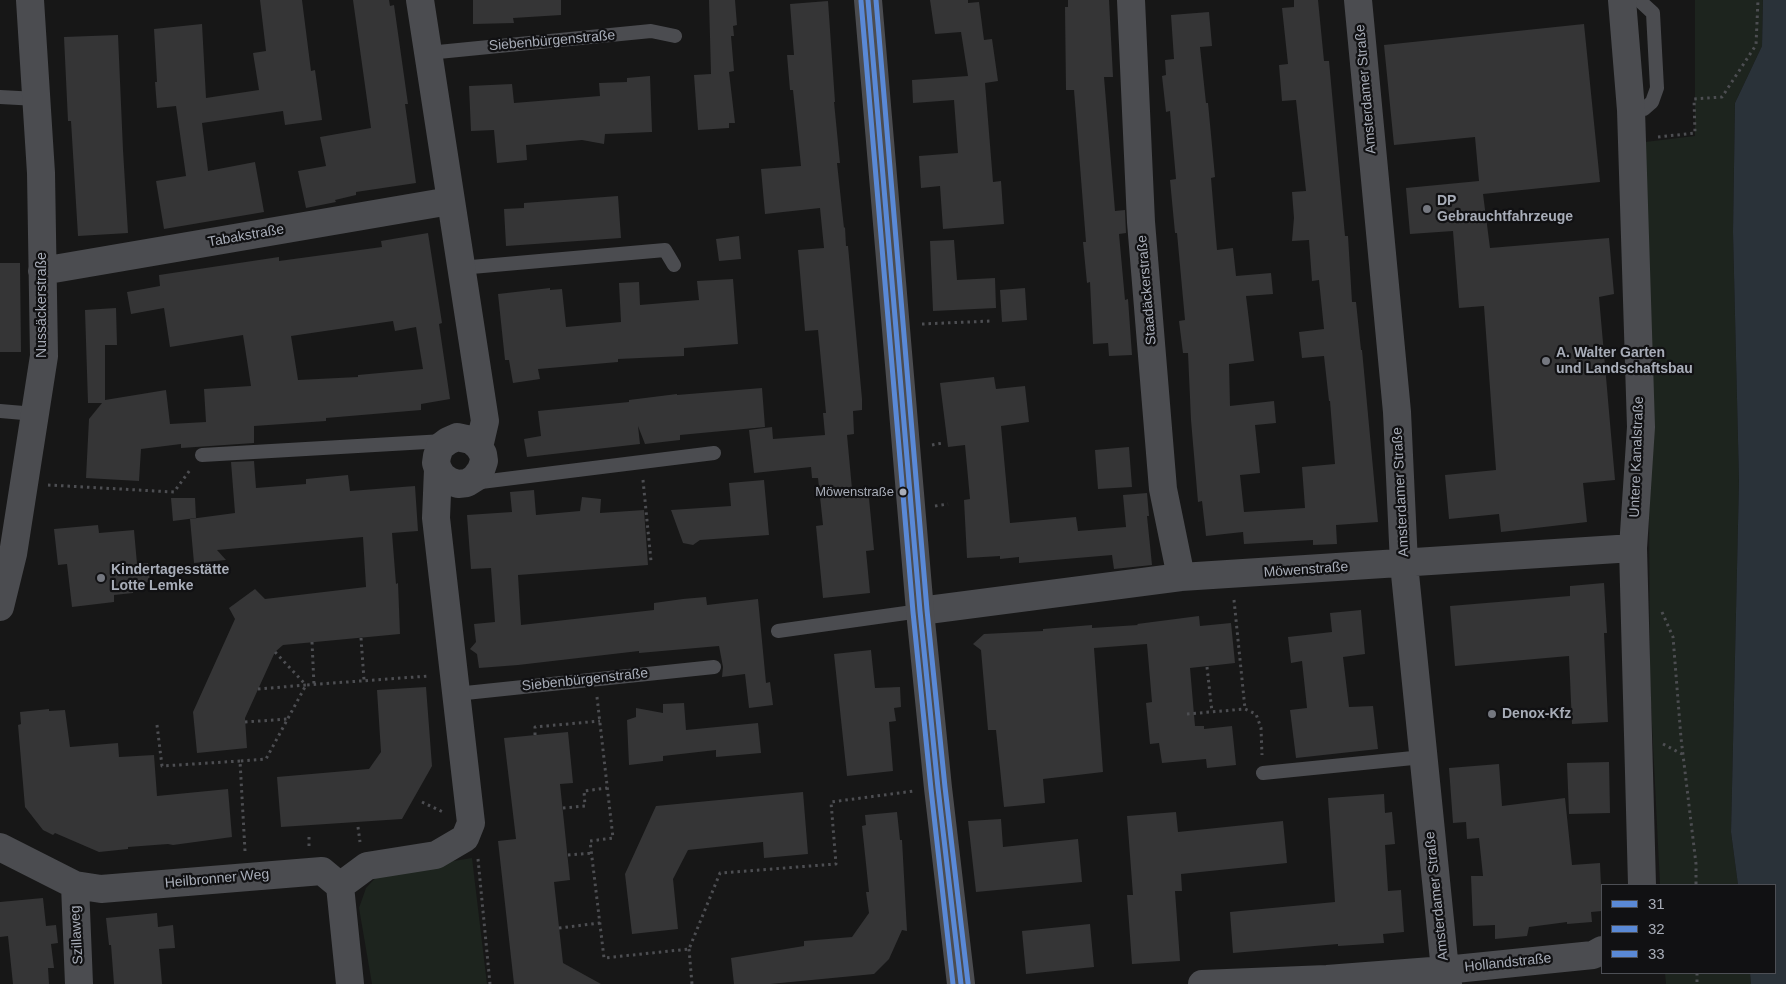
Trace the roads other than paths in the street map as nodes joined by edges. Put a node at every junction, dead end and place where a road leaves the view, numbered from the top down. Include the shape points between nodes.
1 (30, 0) edge
2 (420, 0) edge
3 (868, 0) edge
4 (1131, 0) edge
5 (1358, 0) edge
6 (1622, 0) edge
7 (1639, 0) edge
8 (674, 36) dead end
9 (428, 53) junction
10 (0, 97) edge
11 (36, 99) junction
12 (1631, 110) junction
13 (450, 201) junction
14 (674, 265) dead end
15 (460, 268) junction
16 (42, 271) junction
17 (0, 411) edge
18 (35, 414) junction
19 (448, 441) junction
20 (479, 447) junction
21 (714, 453) dead end
22 (202, 455) road end
23 (438, 469) junction
24 (467, 483) junction
25 (1633, 548) junction
26 (1404, 564) junction
27 (1181, 577) junction
28 (0, 607) edge
29 (920, 611) junction
30 (778, 631) dead end
31 (714, 667) dead end
32 (455, 684) junction
33 (1423, 757) junction
34 (1263, 773) road end
35 (0, 847) edge
36 (1642, 884) edge
37 (75, 885) junction
38 (340, 886) junction
39 (1601, 951) edge
40 (1446, 977) edge
41 (1311, 982) edge
42 (80, 984) edge
43 (350, 984) edge
44 (961, 984) edge
45 (1202, 984) edge

1 - 11 street, Nussäckerstraße
2 - 9 street
3 - 29 street
4 - 27 street, Staadäckerstraße via 1141,222 1163,489
5 - 26 street, Amsterdamer Straße via 1397,412
6 - 12 street, Untere Kanalstraße
7 - 12 lane via 1653,13 1657,88 1652,102 1644,108
8 - 9 lane, Siebenbürgenstraße via 651,31
9 - 13 street
10 - 11 lane
11 - 16 street, Nussäckerstraße
12 - 25 street, Untere Kanalstraße via 1641,427
13 - 15 street
13 - 16 street, Tabakstraße
14 - 15 lane via 665,250
15 - 20 street via 485,421
16 - 18 street, Nussäckerstraße via 44,356
17 - 18 lane
18 - 28 street, Nussäckerstraße via 13,554
19 - 20 street via 464,437
19 - 22 lane
19 - 23 street via 440,447
20 - 24 street via 484,461 481,470
21 - 24 lane
23 - 24 street via 449,481
23 - 32 street via 436,518
25 - 26 street, Möwenstraße
25 - 36 street, Untere Kanalstraße
26 - 27 street, Möwenstraße
26 - 33 street, Amsterdamer Straße
27 - 29 street, Möwenstraße
29 - 30 lane
29 - 44 street
31 - 32 lane, Siebenbürgenstraße via 595,679
32 - 38 street via 471,822 465,838 436,855 367,866
33 - 34 lane
33 - 40 street, Amsterdamer Straße
35 - 37 street, Heilbronner Weg
37 - 38 street, Heilbronner Weg via 101,889 322,871
37 - 42 street, Szillaweg
38 - 43 street
39 - 40 street, Hollandstraße via 1593,955
40 - 41 street, Hollandstraße
41 - 45 street, Hollandstraße

